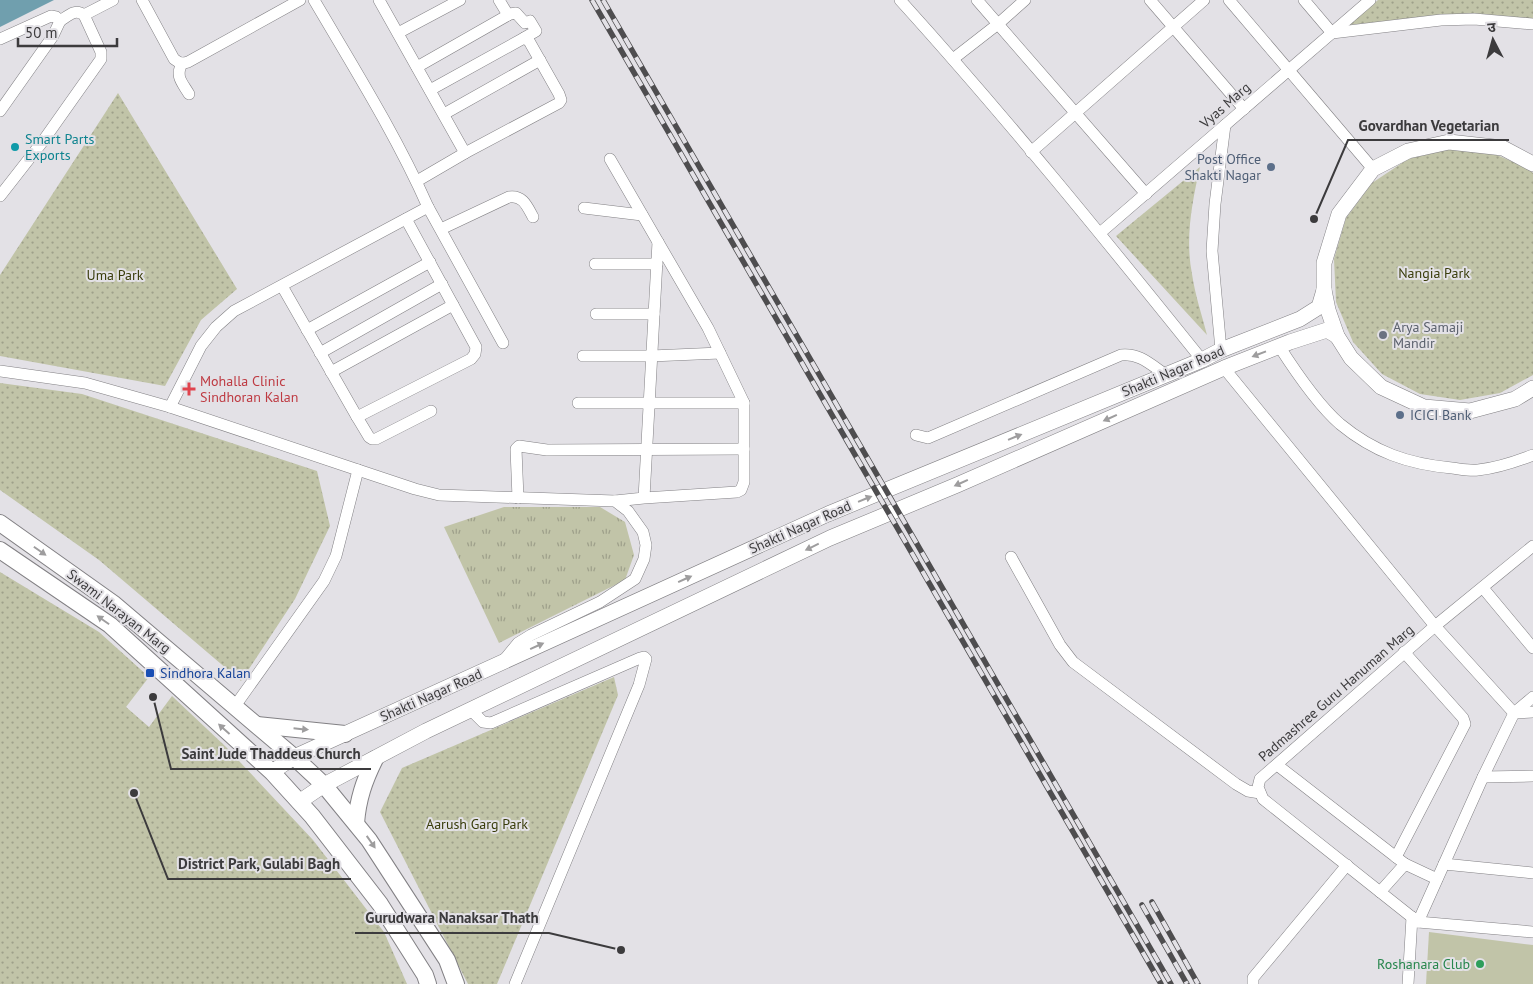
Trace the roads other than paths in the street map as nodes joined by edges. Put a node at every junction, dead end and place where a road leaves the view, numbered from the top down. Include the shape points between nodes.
1 (113, 0) edge
2 (142, 0) edge
3 (300, 0) edge
4 (314, 0) edge
5 (460, 0) edge
6 (499, 0) edge
7 (900, 0) edge
8 (977, 0) edge
9 (1025, 0) edge
10 (1150, 0) edge
11 (1204, 0) edge
12 (1229, 0) edge
13 (1304, 0) edge
14 (1370, 0) edge
15 (383, 1) edge
16 (84, 15) junction
17 (508, 15) junction
18 (60, 21) junction
19 (998, 24) junction
20 (1533, 24) edge
21 (1173, 26) junction
22 (398, 33) junction
23 (1332, 33) junction
24 (524, 38) junction
25 (0, 39) edge
26 (953, 58) junction
27 (540, 60) junction
28 (182, 63) junction
29 (417, 67) junction
30 (1289, 70) junction
31 (430, 90) junction
32 (189, 94) dead end
33 (1244, 109) junction
34 (0, 111) edge
35 (444, 114) junction
36 (1075, 114) junction
37 (1225, 125) junction
38 (1031, 152) junction
39 (465, 153) junction
40 (610, 158) dead end
41 (1533, 164) edge
42 (1373, 169) junction
43 (417, 181) junction
44 (1146, 194) junction
45 (0, 196) edge
46 (428, 207) junction
47 (584, 208) dead end
48 (642, 215) junction
49 (533, 217) dead end
50 (406, 219) junction
51 (441, 229) junction
52 (1100, 233) junction
53 (658, 242) junction
54 (430, 262) junction
55 (595, 264) dead end
56 (657, 264) junction
57 (442, 284) junction
58 (282, 286) junction
59 (1324, 290) junction
60 (453, 304) junction
61 (596, 314) dead end
62 (654, 314) junction
63 (307, 330) junction
64 (1337, 336) junction
65 (503, 343) dead end
66 (1279, 346) junction
67 (1221, 350) junction
68 (320, 353) junction
69 (720, 353) junction
70 (583, 356) dead end
71 (651, 356) junction
72 (1202, 360) junction
73 (1224, 368) junction
74 (0, 371) edge
75 (331, 372) junction
76 (1166, 375) junction
77 (1533, 388) edge
78 (578, 403) dead end
79 (648, 403) junction
80 (744, 403) junction
81 (170, 407) junction
82 (431, 411) dead end
83 (358, 416) junction
84 (916, 435) dead end
85 (646, 449) junction
86 (744, 449) junction
87 (1533, 455) edge
88 (358, 470) junction
89 (518, 498) junction
90 (644, 498) junction
91 (615, 501) junction
92 (0, 523) edge
93 (1533, 546) edge
94 (0, 550) edge
95 (1011, 557) dead end
96 (1483, 588) junction
97 (1435, 626) junction
98 (1533, 648) edge
99 (1404, 652) junction
100 (503, 662) junction
101 (1533, 697) edge
102 (235, 706) junction
103 (471, 710) junction
104 (1533, 712) edge
105 (1514, 713) junction
106 (257, 725) junction
107 (345, 734) junction
108 (294, 757) junction
109 (375, 759) junction
110 (1277, 765) junction
111 (272, 772) junction
112 (1533, 776) edge
113 (1483, 777) junction
114 (324, 786) junction
115 (1260, 794) junction
116 (299, 802) junction
117 (356, 823) junction
118 (1401, 861) junction
119 (1444, 864) junction
120 (1347, 865) junction
121 (1533, 873) edge
122 (1437, 879) junction
123 (1380, 892) junction
124 (1415, 920) junction
125 (1533, 932) edge
126 (428, 984) edge
127 (456, 984) edge
128 (515, 984) edge
129 (1254, 984) edge
130 (1408, 984) edge

1 - 16 street
2 - 28 street via 174,59
3 - 28 street
4 - 43 street
5 - 22 street
6 - 17 street
7 - 26 street
8 - 19 street
9 - 19 street
10 - 21 street
11 - 21 street
12 - 30 street
13 - 23 street
14 - 23 street, Vyas Marg
15 - 22 street
16 - 18 street via 74,12
16 - 45 street via 102,59
17 - 24 street via 516,13 525,23 530,21 536,31
17 - 29 street
18 - 25 street via 51,16
18 - 34 street
19 - 26 street
19 - 36 street
20 - 23 street via 1441,20
21 - 33 street
21 - 36 street
22 - 29 street
23 - 30 street, Vyas Marg
24 - 27 street
24 - 31 street
26 - 38 street
27 - 35 street
27 - 39 street via 559,94 558,103
28 - 32 street via 178,75
29 - 31 street
30 - 33 street, Vyas Marg
30 - 42 street
31 - 35 street
33 - 37 street, Vyas Marg
35 - 39 street
36 - 38 street
36 - 44 street
37 - 44 street, Vyas Marg
37 - 67 street via 1212,251
38 - 52 street
39 - 43 street
40 - 48 street
41 - 42 street via 1503,148 1449,142 1408,151
42 - 59 street via 1339,214 1324,263
43 - 46 street
44 - 52 street, Vyas Marg
46 - 50 street
46 - 51 street
47 - 48 street
48 - 53 street
49 - 51 street via 523,200 516,196
50 - 54 street
50 - 58 street
51 - 65 street
52 - 72 street
53 - 56 street
53 - 69 street
54 - 57 street
54 - 63 street
55 - 56 street
56 - 62 street
57 - 60 street
57 - 68 street
58 - 63 street
58 - 81 street via 234,311 216,327 201,346
59 - 64 street
59 - 67 street, Shakti Nagar Road via 1319,307 1300,319
60 - 75 street
60 - 83 street via 476,347 471,359
61 - 62 street
62 - 71 street
63 - 68 street
64 - 66 street, Shakti Nagar Road via 1327,330
64 - 77 street via 1351,358 1381,387 1424,407 1470,411 1515,399
66 -> 73 street, Shakti Nagar Road
66 - 87 street via 1302,381 1339,423 1374,448 1439,467 1477,470 1512,464
67 - 72 street, Shakti Nagar Road
68 - 75 street
69 - 71 street
69 - 80 street
70 - 71 street
71 - 79 street
72 - 76 street, Shakti Nagar Road
73 - 97 street
73 -> 103 street, Shakti Nagar Road via 830,538
74 - 81 street via 85,383
75 - 83 street
76 - 84 street via 1140,357 1121,355 928,438
100 -> 76 street, Shakti Nagar Road via 828,514
78 - 79 street
79 - 80 street
79 - 85 street
80 - 86 street
81 - 88 street
82 - 83 street via 376,439 369,437
85 - 86 street
85 - 89 street via 547,450 519,446 516,449
85 - 90 street
86 - 90 street via 744,482 737,492
88 - 89 street via 439,495
88 - 102 street via 336,556 324,581
89 - 91 street
90 - 91 street
91 - 100 street via 628,511 643,532 646,545 644,559 635,580 600,602 518,643
92 -> 102 main road, Swami Narayan Marg via 114,604
93 - 96 street, Padmashree Guru Hanuman Marg
111 -> 94 main road, Swami Narayan Marg via 110,625
95 - 115 street via 1060,645 1073,662 1236,784
96 - 97 street, Padmashree Guru Hanuman Marg
96 - 98 street
97 - 99 street, Padmashree Guru Hanuman Marg
97 - 105 street
99 - 110 street, Padmashree Guru Hanuman Marg
99 - 118 street via 1465,724
100 - 107 street, Shakti Nagar Road
101 - 105 street
102 - 106 main road, Swami Narayan Marg
103 - 109 street, Shakti Nagar Road
103 - 128 street via 483,722 491,723 640,658 646,659 639,685
104 - 105 street
105 - 113 street
106 -> 107 main road
106 - 108 main road, Swami Narayan Marg
107 - 108 street, Shakti Nagar Road
108 - 111 street, Shakti Nagar Road
108 - 114 main road, Swami Narayan Marg
109 - 114 street, Shakti Nagar Road
109 - 117 main road via 364,779
110 - 115 street, Padmashree Guru Hanuman Marg via 1260,779
110 - 118 street
111 - 116 main road, Swami Narayan Marg
112 - 113 street
113 - 119 street
114 - 116 street, Shakti Nagar Road
114 - 117 main road, Swami Narayan Marg
115 - 120 street
116 - 126 main road, Swami Narayan Marg via 380,904
117 -> 127 main road, Swami Narayan Marg via 447,960
118 - 122 street
118 - 123 street
119 - 121 street
119 - 122 street
120 - 123 street
120 - 129 street via 1253,978
122 - 124 street
123 - 124 street
124 - 125 street
124 - 130 street

